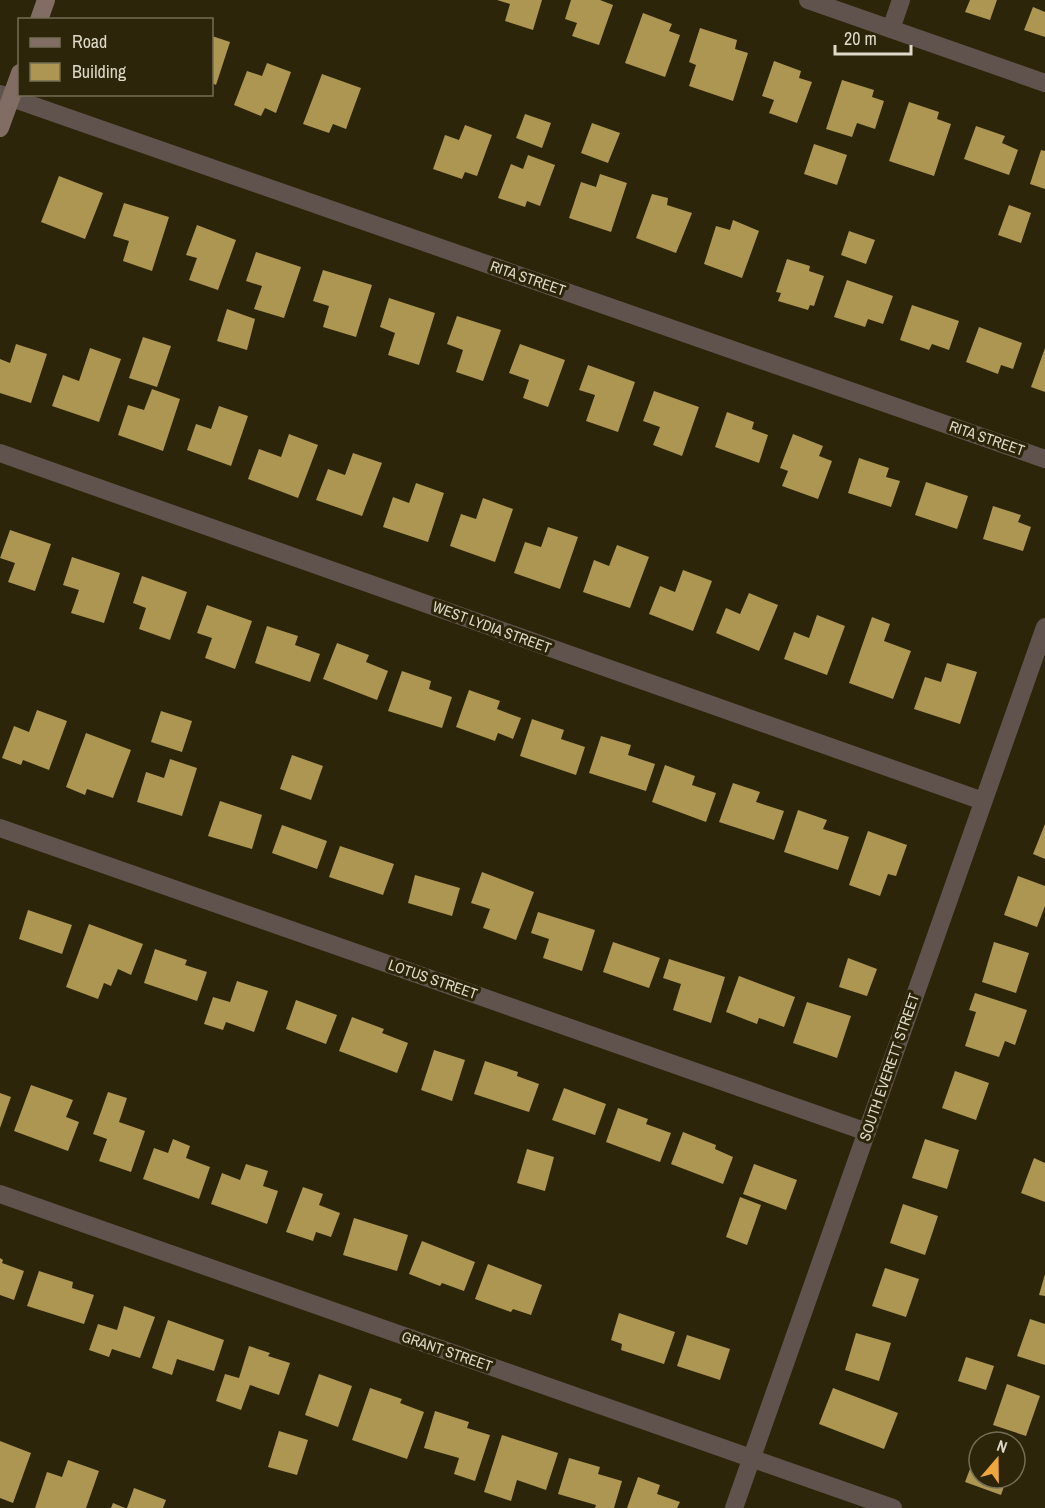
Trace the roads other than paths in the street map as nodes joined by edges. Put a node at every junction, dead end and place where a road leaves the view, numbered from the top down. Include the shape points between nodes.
1 (46, 0) edge
2 (808, 0) edge
3 (902, 0) edge
4 (40, 18) edge
5 (891, 29) junction
6 (18, 76) edge
7 (1045, 83) edge
8 (5, 96) edge
9 (0, 128) edge
10 (0, 453) edge
11 (1045, 459) edge
12 (1045, 627) edge
13 (983, 801) junction
14 (0, 828) edge
15 (867, 1132) junction
16 (0, 1194) edge
17 (752, 1458) junction
18 (734, 1508) edge
19 (893, 1508) edge

1 - 4 main road
2 - 5 street
3 - 5 street
5 - 7 street
6 - 8 main road
8 - 9 main road
8 - 11 street, RITA STREET
10 - 13 street, WEST LYDIA STREET
12 - 13 street, SOUTH EVERETT STREET
13 - 15 street, SOUTH EVERETT STREET
14 - 15 street, LOTUS STREET
15 - 17 street, SOUTH EVERETT STREET
16 - 17 street, GRANT STREET
17 - 18 street, SOUTH EVERETT STREET
17 - 19 street, GRANT STREET

